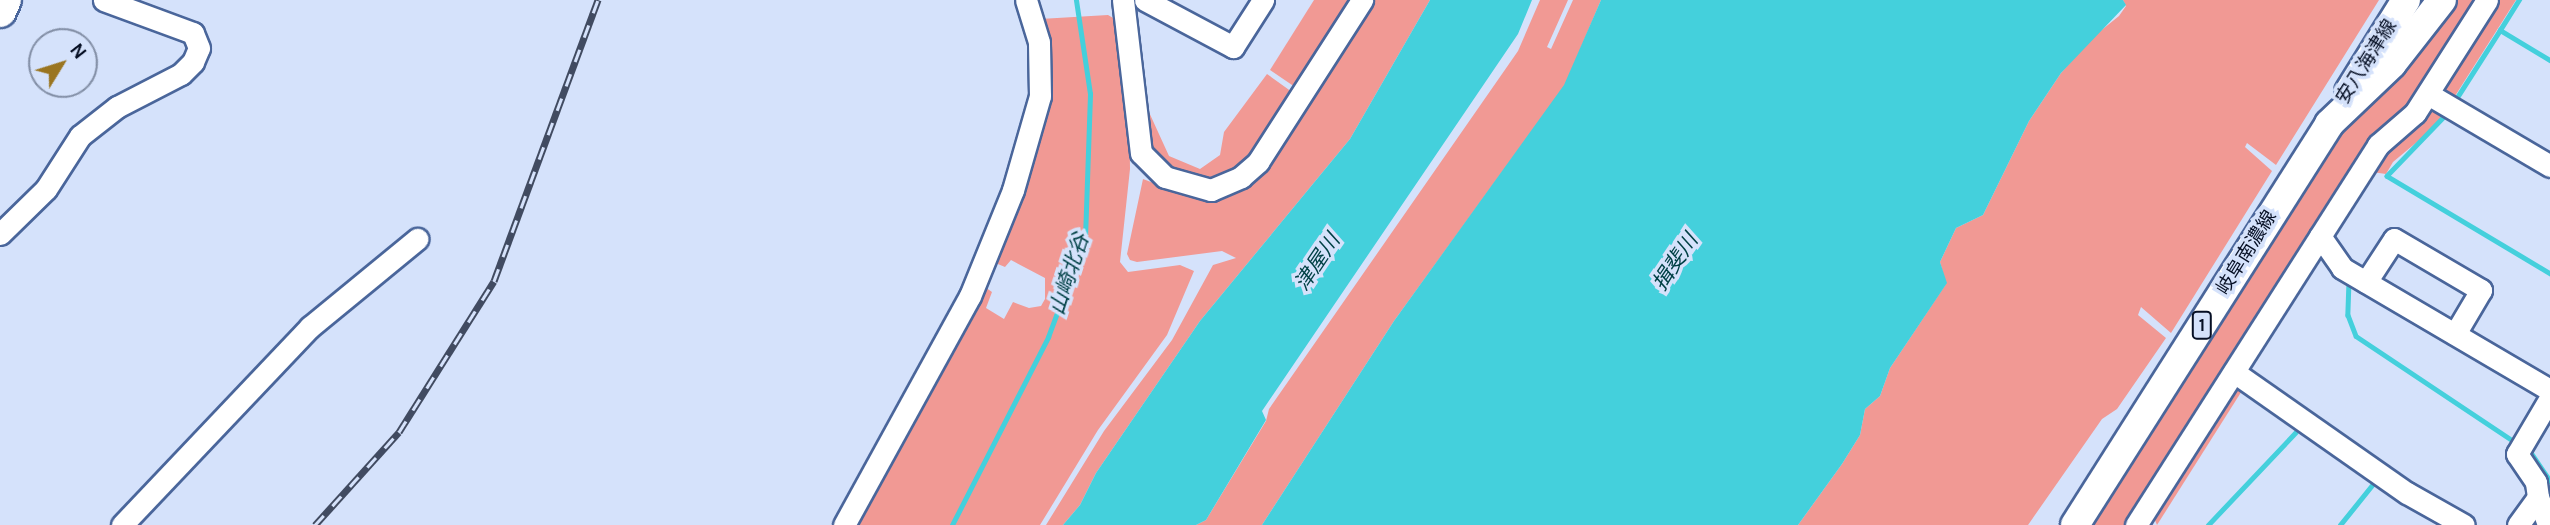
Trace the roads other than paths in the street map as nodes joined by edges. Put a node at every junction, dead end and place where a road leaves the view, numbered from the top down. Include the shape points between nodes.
1 (5, 0) edge
2 (104, 0) edge
3 (1026, 0) edge
4 (1123, 0) edge
5 (1144, 0) edge
6 (1263, 0) edge
7 (1362, 0) edge
8 (2406, 0) edge
9 (2442, 0) edge
10 (2487, 0) edge
11 (0, 11) edge
12 (2428, 94) junction
13 (2329, 124) junction
14 (2550, 166) edge
15 (0, 234) edge
16 (2320, 236) junction
17 (417, 239) dead end
18 (2366, 282) junction
19 (2455, 334) junction
20 (2234, 372) junction
21 (2550, 390) edge
22 (2550, 398) edge
23 (2539, 497) junction
24 (2143, 522) edge
25 (122, 525) edge
26 (844, 525) edge
27 (2075, 525) edge
28 (2464, 525) edge
29 (2518, 525) edge
30 (2548, 525) edge

1 - 11 highway
2 - 15 street via 192,33 199,48 196,55 181,74 117,107 80,136 46,189
3 - 26 street via 1039,42 1040,96 1013,190 970,296
4 - 7 street via 1141,153 1165,177 1211,190 1226,186 1258,162
5 - 6 street via 1233,47
8 - 13 main road, 安八海津線
9 - 13 main road, 岐阜南濃線 / 1 via 2392,64
10 - 12 street
12 - 14 street
12 - 16 street via 2415,113 2378,145
13 - 27 main road, 岐阜南濃線 / 1
16 - 18 street via 2342,268
16 - 20 street
17 - 25 street via 310,327
18 - 19 street
18 - 19 street via 2394,239 2416,251 2481,290
19 - 21 street
20 - 24 street
20 - 28 street via 2407,493
22 - 23 street via 2517,454 2536,482
23 - 29 street
23 - 30 street

